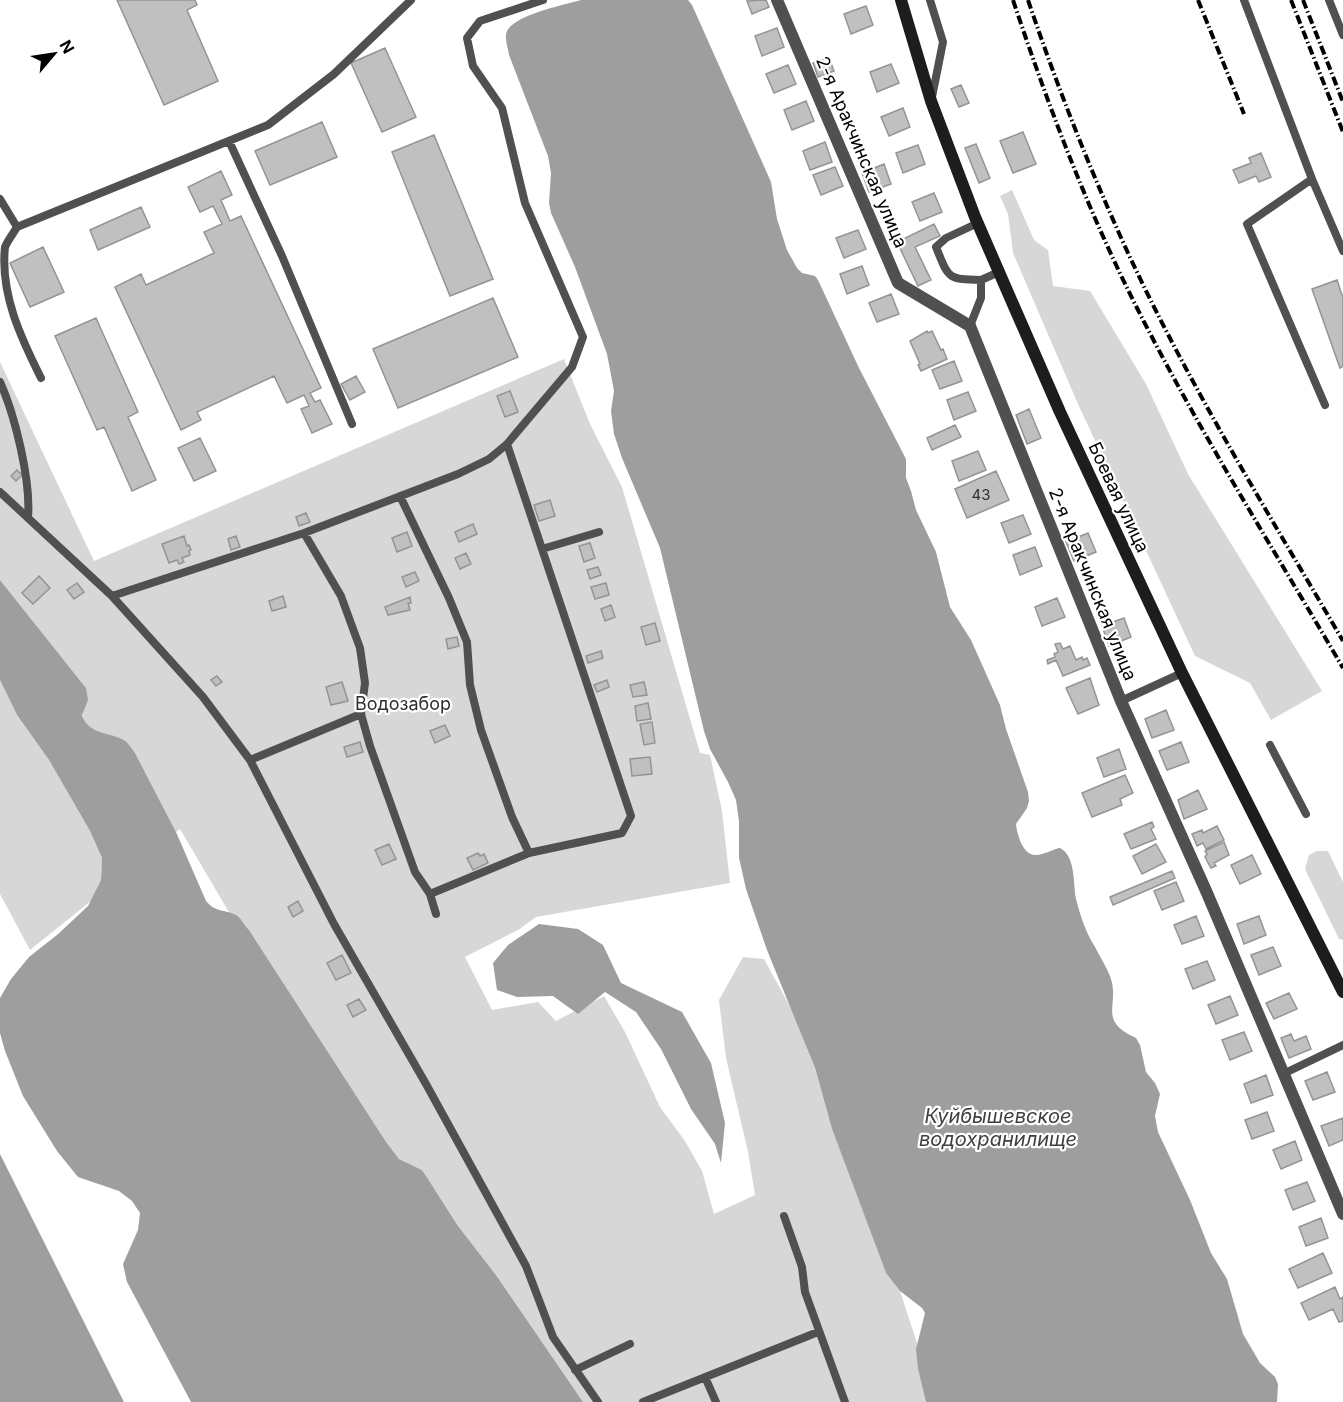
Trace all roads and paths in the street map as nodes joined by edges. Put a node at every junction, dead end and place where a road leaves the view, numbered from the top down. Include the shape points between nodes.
1 (411, 0) edge
2 (543, 0) edge
3 (777, 0) edge
4 (901, 0) edge
5 (930, 0) edge
6 (1244, 0) edge
7 (1329, 0) edge
8 (1343, 35) edge
9 (931, 101) junction
10 (229, 141) junction
11 (1312, 179) junction
12 (0, 199) edge
13 (978, 223) junction
14 (17, 227) junction
15 (1343, 251) edge
16 (999, 272) junction
17 (981, 280) junction
18 (970, 326) junction
19 (41, 378) dead end
20 (0, 382) edge
21 (1325, 405) dead end
22 (352, 424) dead end
23 (507, 444) junction
24 (0, 492) edge
25 (400, 496) junction
26 (28, 517) junction
27 (599, 532) dead end
28 (303, 533) junction
29 (542, 549) junction
30 (112, 596) junction
31 (1182, 673) junction
32 (1121, 701) junction
33 (361, 714) junction
34 (1270, 745) dead end
35 (250, 760) junction
36 (1306, 814) dead end
37 (529, 853) junction
38 (430, 894) junction
39 (436, 914) dead end
40 (1343, 992) edge
41 (1343, 1045) edge
42 (1283, 1074) junction
43 (1343, 1214) edge
44 (784, 1216) dead end
45 (818, 1332) junction
46 (630, 1344) dead end
47 (576, 1370) junction
48 (705, 1377) junction
49 (598, 1402) edge
50 (643, 1402) edge
51 (716, 1402) edge
52 (845, 1402) edge

1 - 10 lane via 325,81 268,125
2 - 23 lane via 480,21 467,38 473,66 502,108 525,203 583,337 572,368
3 - 18 street, 2-я Аракчинская улица via 898,284
4 - 9 main road, Боевая улица
5 - 9 lane via 943,42
6 - 11 lane
7 - 8 lane
9 - 13 main road, Боевая улица
10 - 14 lane
10 - 22 lane
11 - 15 lane
11 - 21 lane via 1246,224
12 - 14 lane
13 - 16 main road, Боевая улица
13 - 17 lane via 936,247 945,270 956,279
14 - 19 lane via 6,245 1,286 9,312
16 - 17 lane
16 - 31 main road, Боевая улица
17 - 18 lane via 981,298
18 - 32 street, 2-я Аракчинская улица
20 - 26 lane via 20,448
23 - 25 lane via 489,459
23 - 29 lane
24 - 26 lane
25 - 28 lane
25 - 37 lane via 466,642 470,685 481,730
26 - 30 lane
27 - 29 lane
28 - 30 lane
28 - 33 lane via 340,596 360,648 365,683
29 - 37 lane via 631,816 622,833
30 - 35 lane via 203,697
31 - 32 lane
31 - 40 main road, Боевая улица
32 - 42 street, 2-я Аракчинская улица
33 - 35 lane
33 - 38 lane via 415,872
34 - 36 lane
35 - 47 lane via 334,924 526,1266 553,1337
37 - 38 lane
38 - 39 lane
41 - 42 lane
42 - 43 street, 2-я Аракчинская улица
44 - 45 lane
45 - 48 lane
45 - 52 lane
46 - 47 lane
47 - 49 lane
48 - 50 lane
48 - 51 lane

